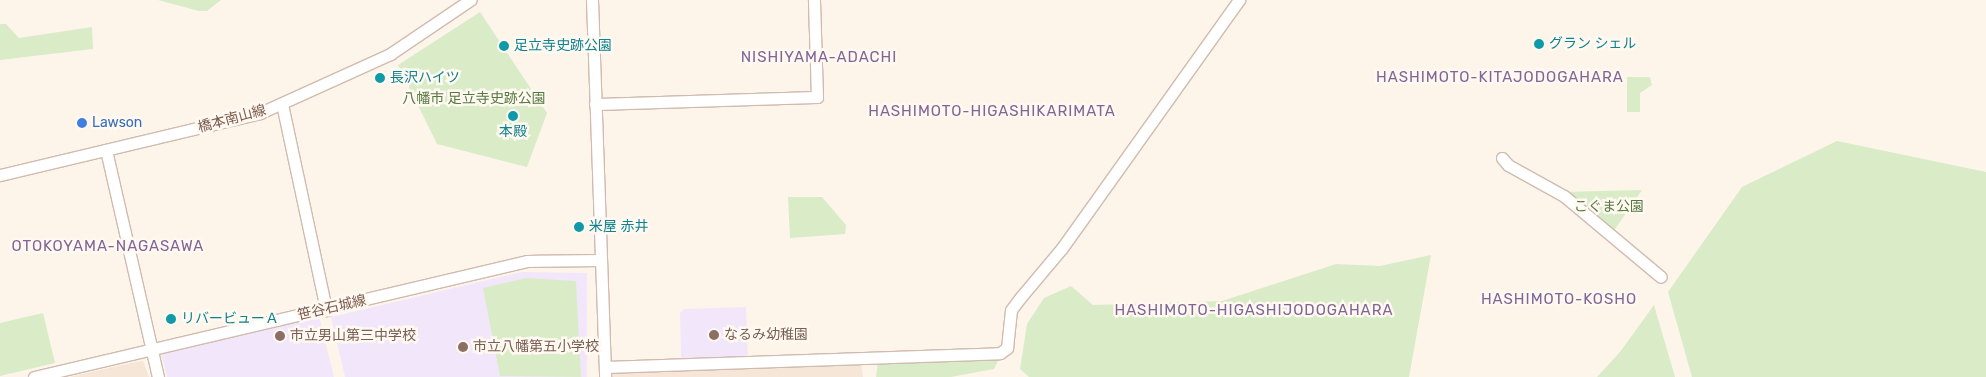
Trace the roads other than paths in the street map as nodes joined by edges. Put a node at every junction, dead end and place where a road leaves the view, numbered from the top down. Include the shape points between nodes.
1 (470, 0) edge
2 (592, 0) edge
3 (814, 0) edge
4 (1239, 0) edge
5 (282, 104) junction
6 (596, 104) junction
7 (106, 150) junction
8 (1502, 158) dead end
9 (0, 174) edge
10 (601, 260) junction
11 (1661, 277) dead end
12 (326, 310) junction
13 (152, 350) junction
14 (605, 372) edge
15 (34, 377) edge
16 (158, 377) edge

1 - 5 street, 橋本南山線 via 390,54
2 - 6 street
3 - 6 street via 817,97
4 - 14 street via 1062,248 1011,310 1007,348 1000,353
5 - 7 street, 橋本南山線 via 260,114
5 - 12 street
6 - 10 street
7 - 9 street, 橋本南山線
7 - 13 street
8 - 11 street via 1508,165 1564,196
10 - 12 street, 笹谷石城線 via 527,261
10 - 14 street
12 - 13 street, 笹谷石城線
13 - 15 street, 笹谷石城線
13 - 16 street

